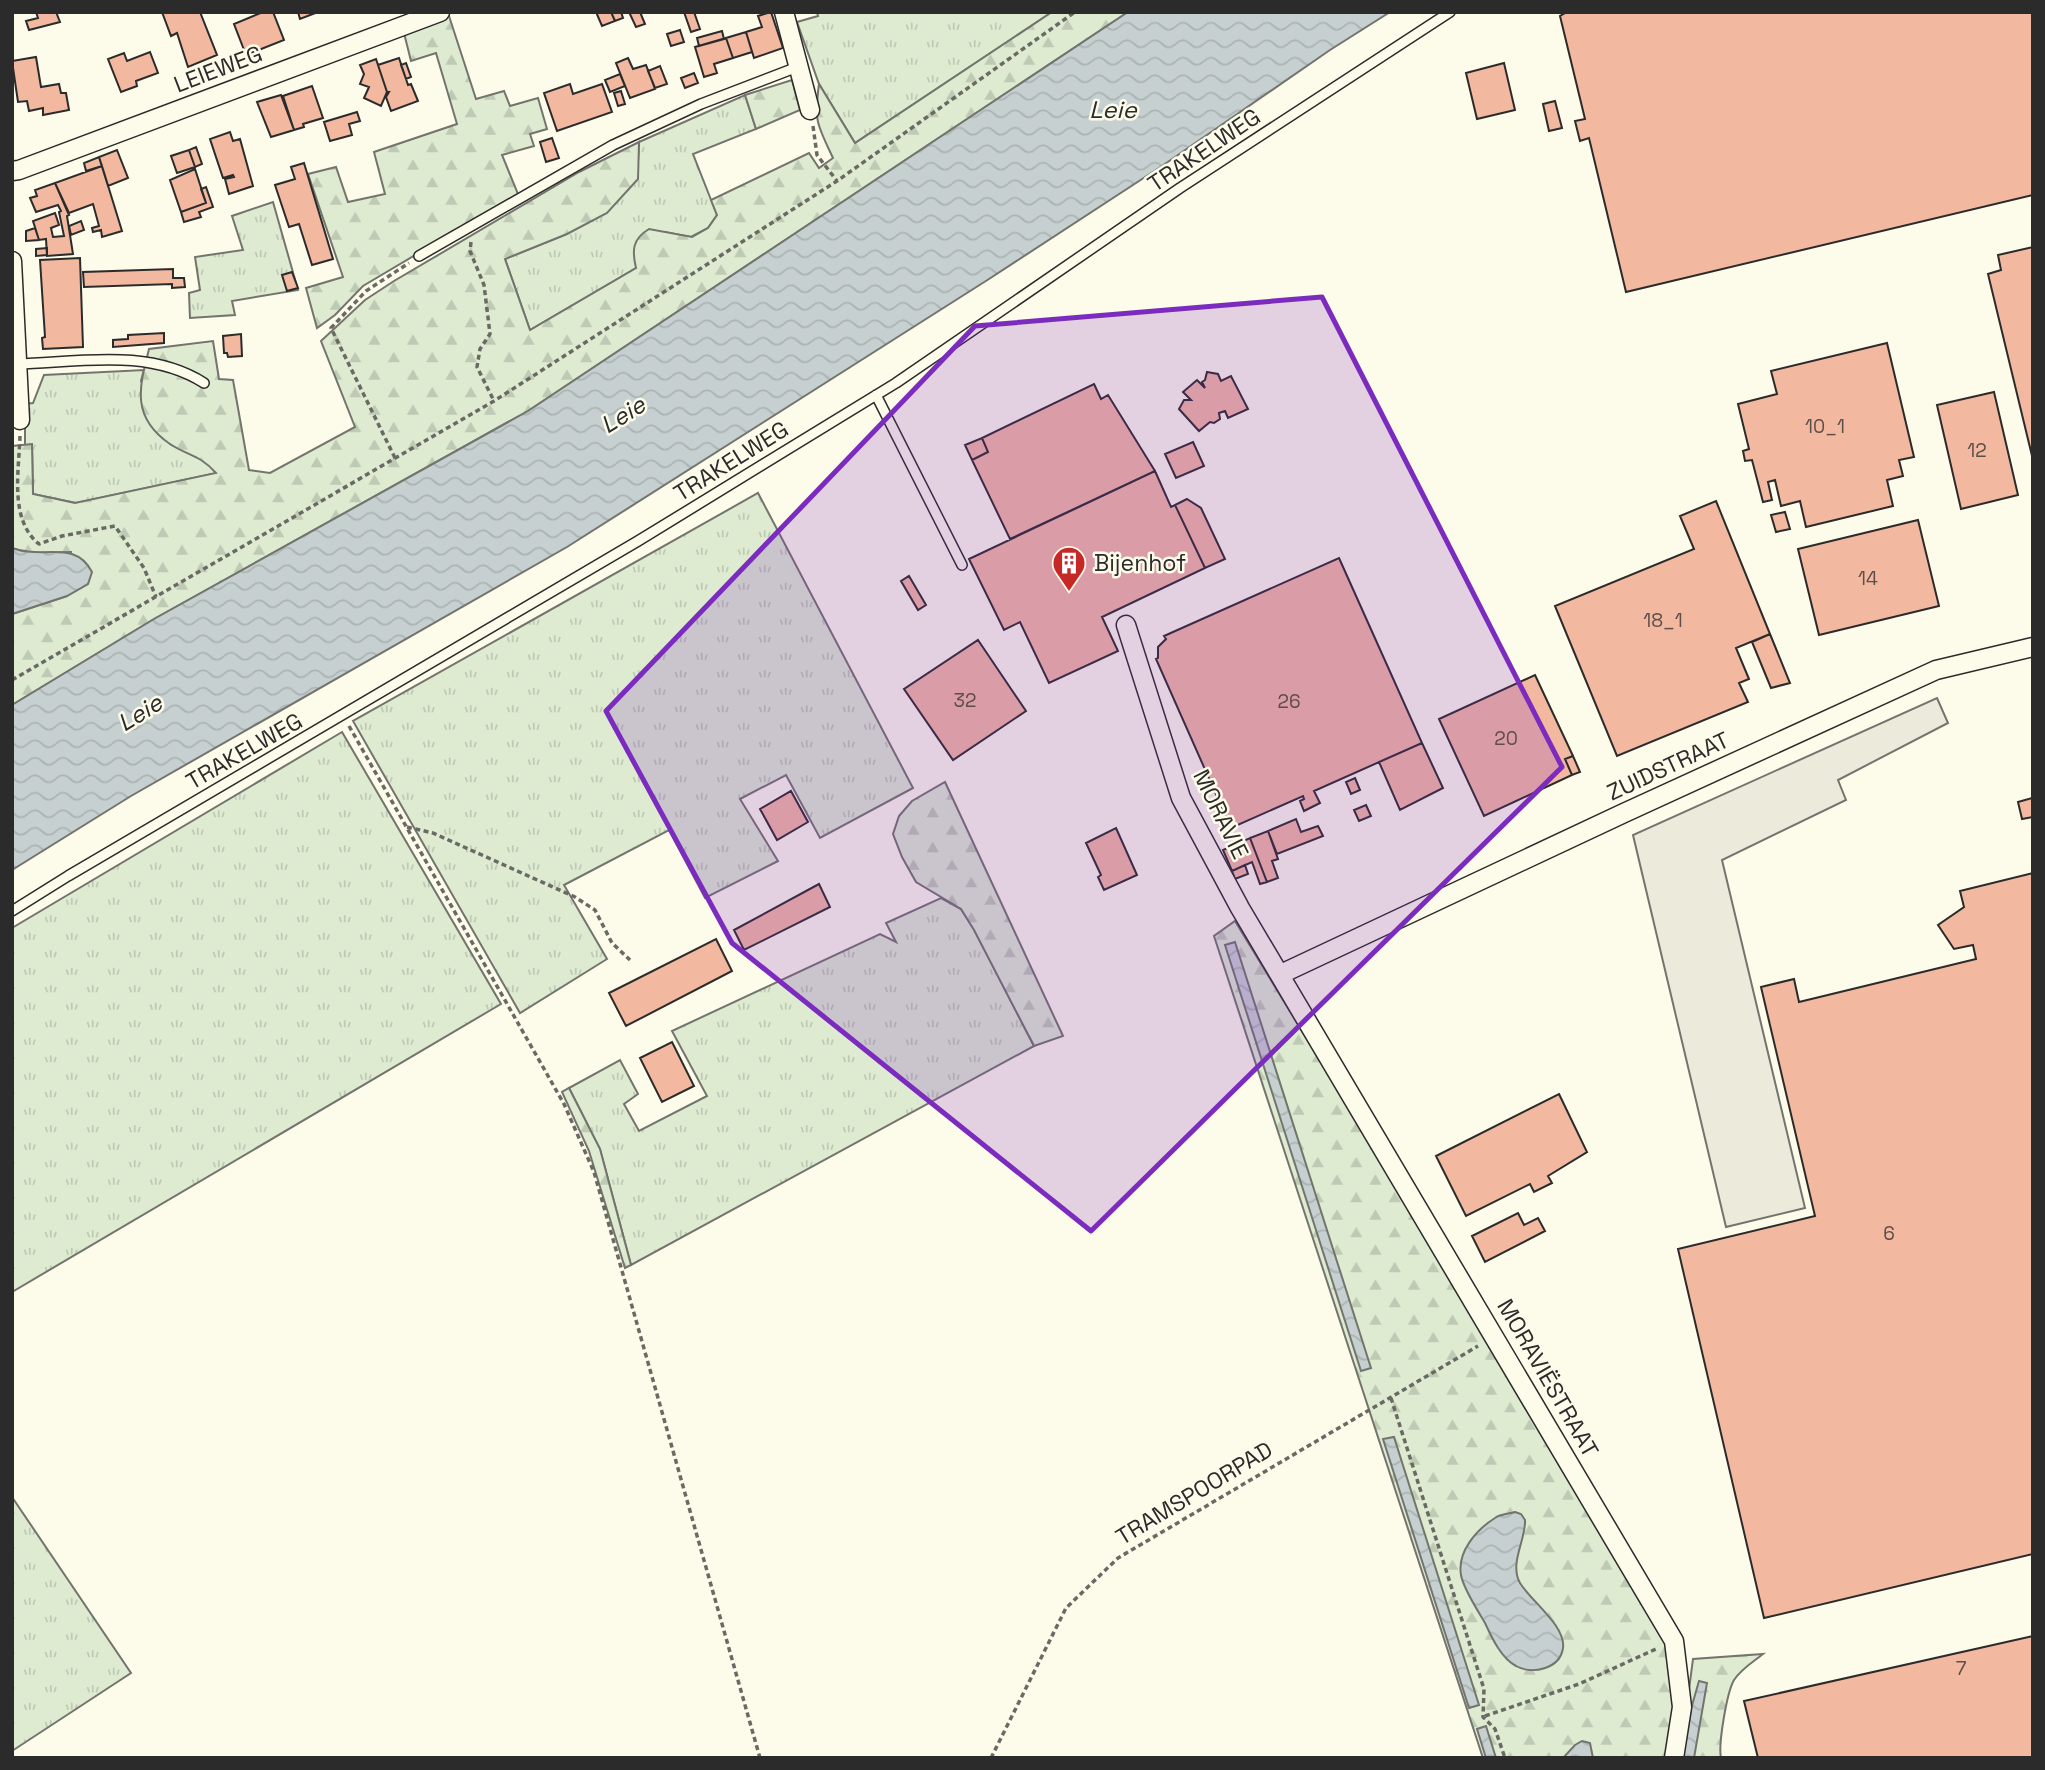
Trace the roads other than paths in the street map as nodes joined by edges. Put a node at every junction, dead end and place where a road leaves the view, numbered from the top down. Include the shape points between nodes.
1 (440, 12) edge
2 (784, 12) edge
3 (1450, 12) edge
4 (800, 66) junction
5 (810, 110) road end
6 (12, 171) edge
7 (419, 256) road end
8 (12, 261) edge
9 (18, 364) junction
10 (204, 383) dead end
11 (876, 395) junction
12 (20, 420) road end
13 (962, 565) dead end
14 (1126, 625) dead end
15 (2033, 647) edge
16 (12, 911) edge
17 (1281, 974) junction
18 (1319, 1038) joint
19 (1674, 1758) edge

1 - 6 street, LEIEWEG
2 - 4 street
3 - 11 lane, TRAKELWEG
4 - 5 street
4 - 7 lane via 701,104 613,145
8 - 9 street
9 - 10 lane via 140,359
9 - 12 street
11 - 13 lane
11 - 16 lane, TRAKELWEG
14 - 17 street, MORAVIE via 1181,798
15 - 17 street, ZUIDSTRAAT via 1936,670
17 - 18 street, MORAVIE
18 - 19 street, MORAVIËSTRAAT via 1674,1641 1682,1707

